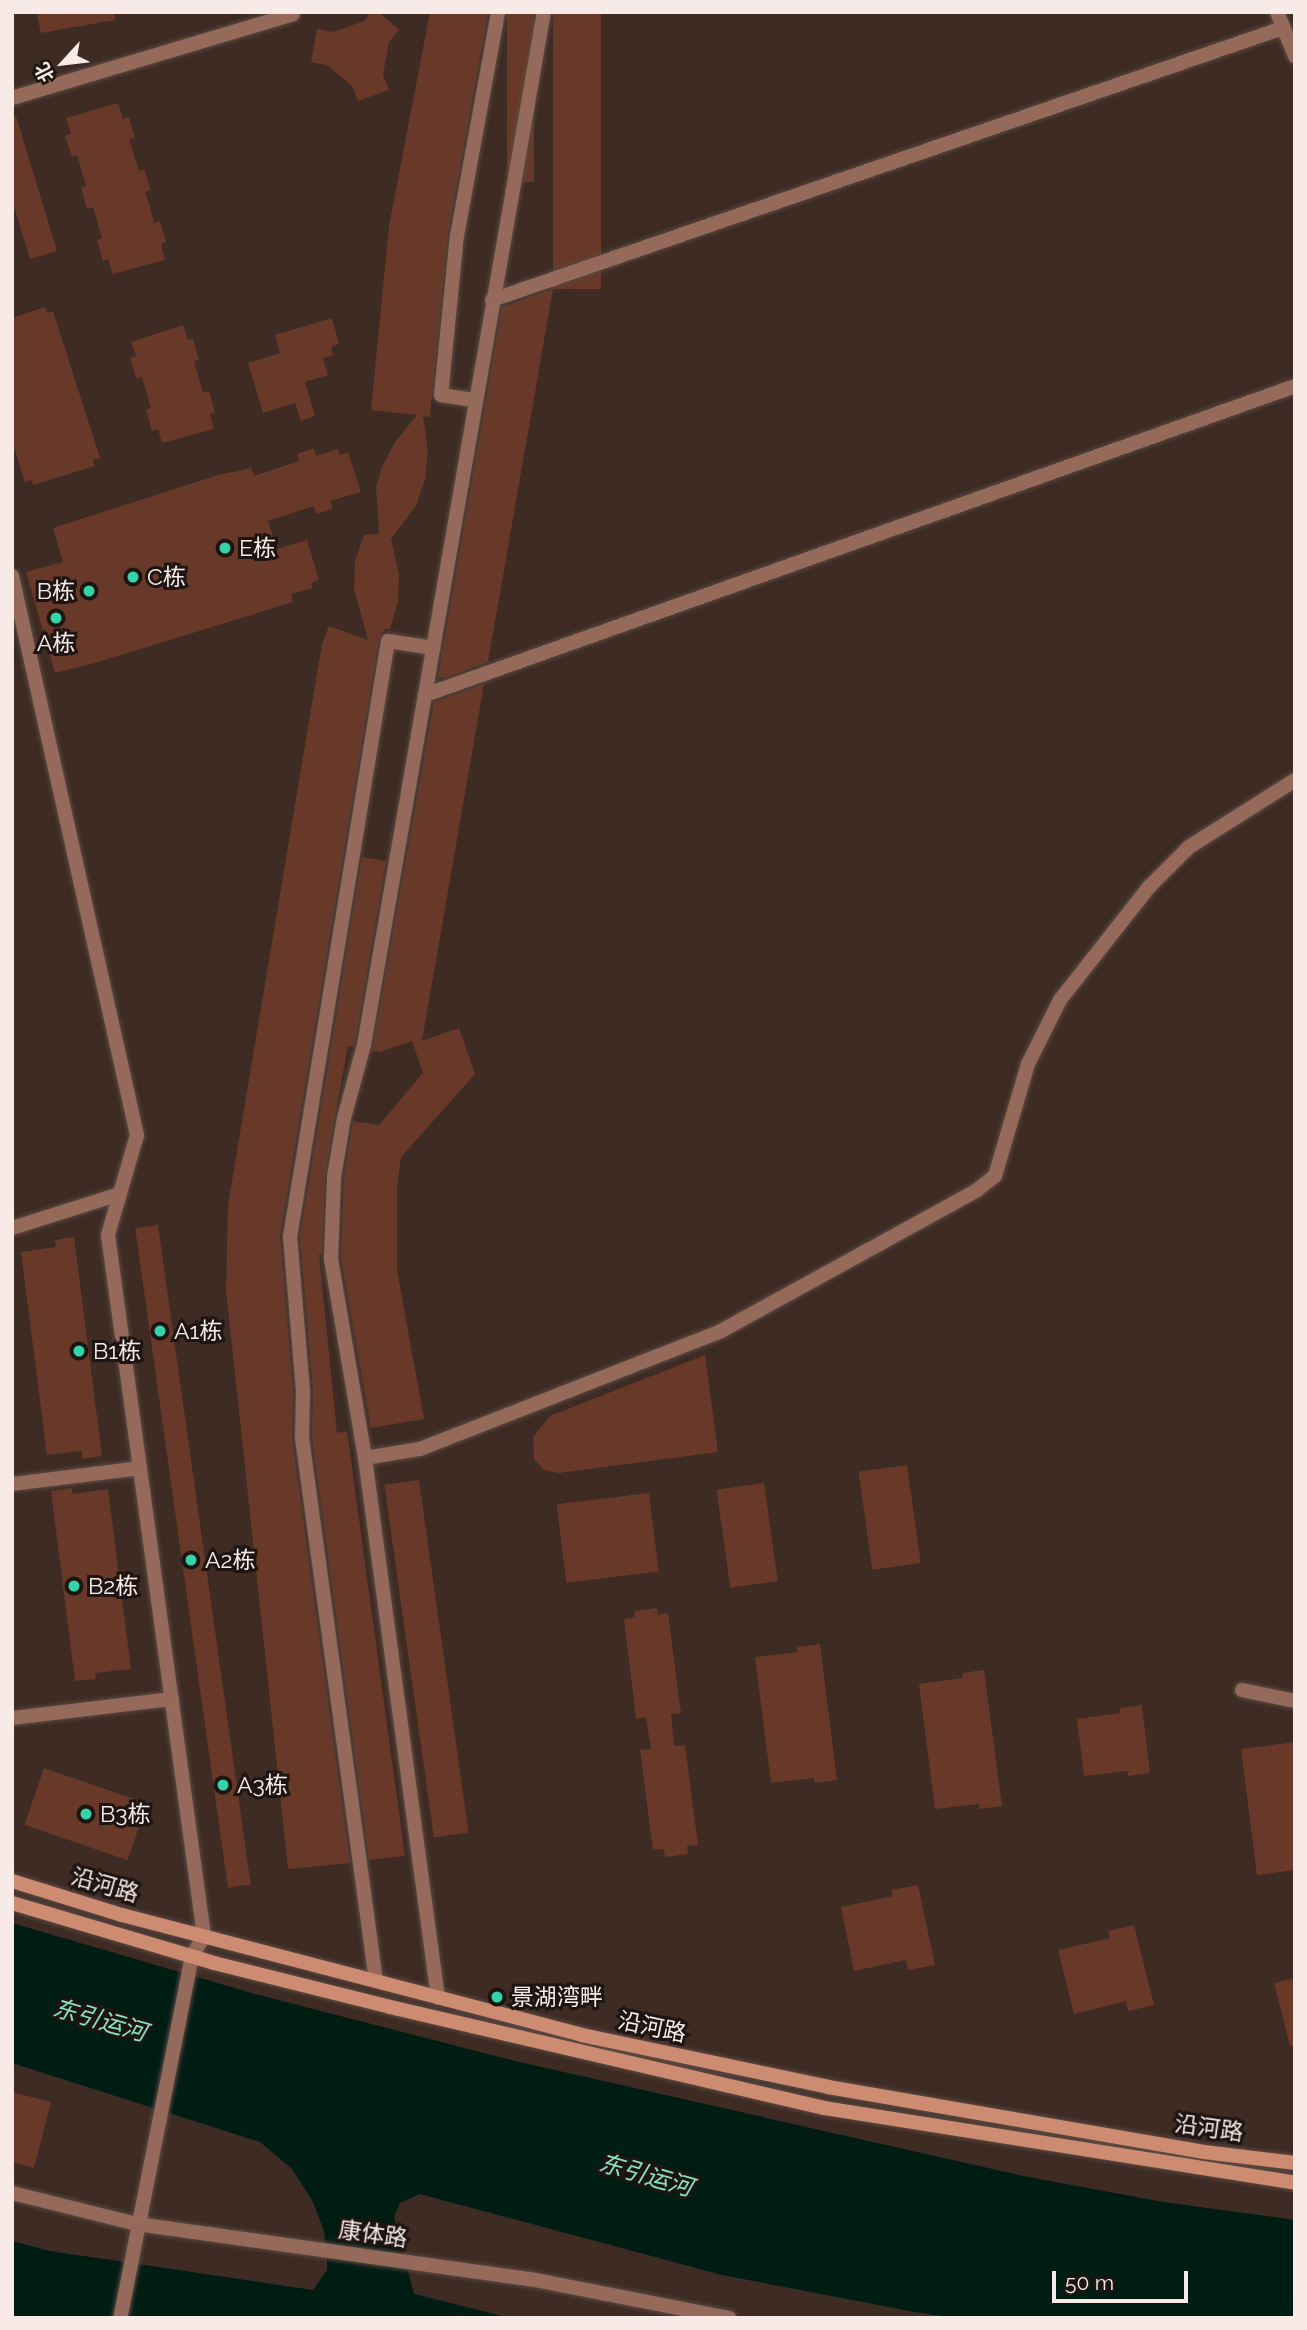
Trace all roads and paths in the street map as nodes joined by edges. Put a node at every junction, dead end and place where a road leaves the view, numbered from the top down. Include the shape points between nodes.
1 (498, 12) edge
2 (544, 12) edge
3 (1277, 12) edge
4 (293, 14) edge
5 (1283, 28) junction
6 (1295, 56) edge
7 (12, 98) edge
8 (492, 300) junction
9 (1295, 386) edge
10 (475, 400) junction
11 (12, 576) edge
12 (433, 649) junction
13 (425, 695) junction
14 (1295, 780) edge
15 (120, 1194) junction
16 (12, 1228) edge
17 (365, 1458) junction
18 (140, 1468) junction
19 (12, 1484) edge
20 (1242, 1690) dead end
21 (172, 1699) junction
22 (1295, 1701) edge
23 (12, 1718) edge
24 (12, 1881) edge
25 (12, 1903) edge
26 (204, 1936) junction
27 (191, 1962) junction
28 (376, 1981) junction
29 (438, 1998) junction
30 (1295, 2163) edge
31 (1295, 2183) edge
32 (12, 2193) edge
33 (137, 2224) junction
34 (120, 2318) edge
35 (729, 2318) edge

1 - 10 street via 457,236 441,395
2 - 8 street
3 - 5 street
4 - 7 street
5 - 6 street
5 - 8 street
8 - 10 street
9 - 13 street
10 - 12 street
11 - 15 street via 137,1135
12 - 13 street
12 - 28 street via 388,641 290,1237 303,1391 302,1438
13 - 17 street via 365,1045 344,1118 334,1177 331,1259
14 - 17 street via 1189,847 1149,887 1060,1000 1028,1063 995,1176 977,1190 721,1331 420,1449
15 - 16 street
15 - 18 street via 108,1235
17 - 29 street
18 - 19 street
18 - 21 street
20 - 22 street
21 - 23 street
21 - 26 street
24 - 26 main road, 沿河路
25 - 27 main road, 沿河路
26 - 27 street
26 - 28 main road, 沿河路
27 - 31 main road, 沿河路 via 824,2108
27 - 33 street
28 - 29 main road, 沿河路
29 - 30 main road, 沿河路 via 582,2035 828,2087
32 - 33 street, 康体路
33 - 34 street
33 - 35 street, 康体路 via 530,2279

